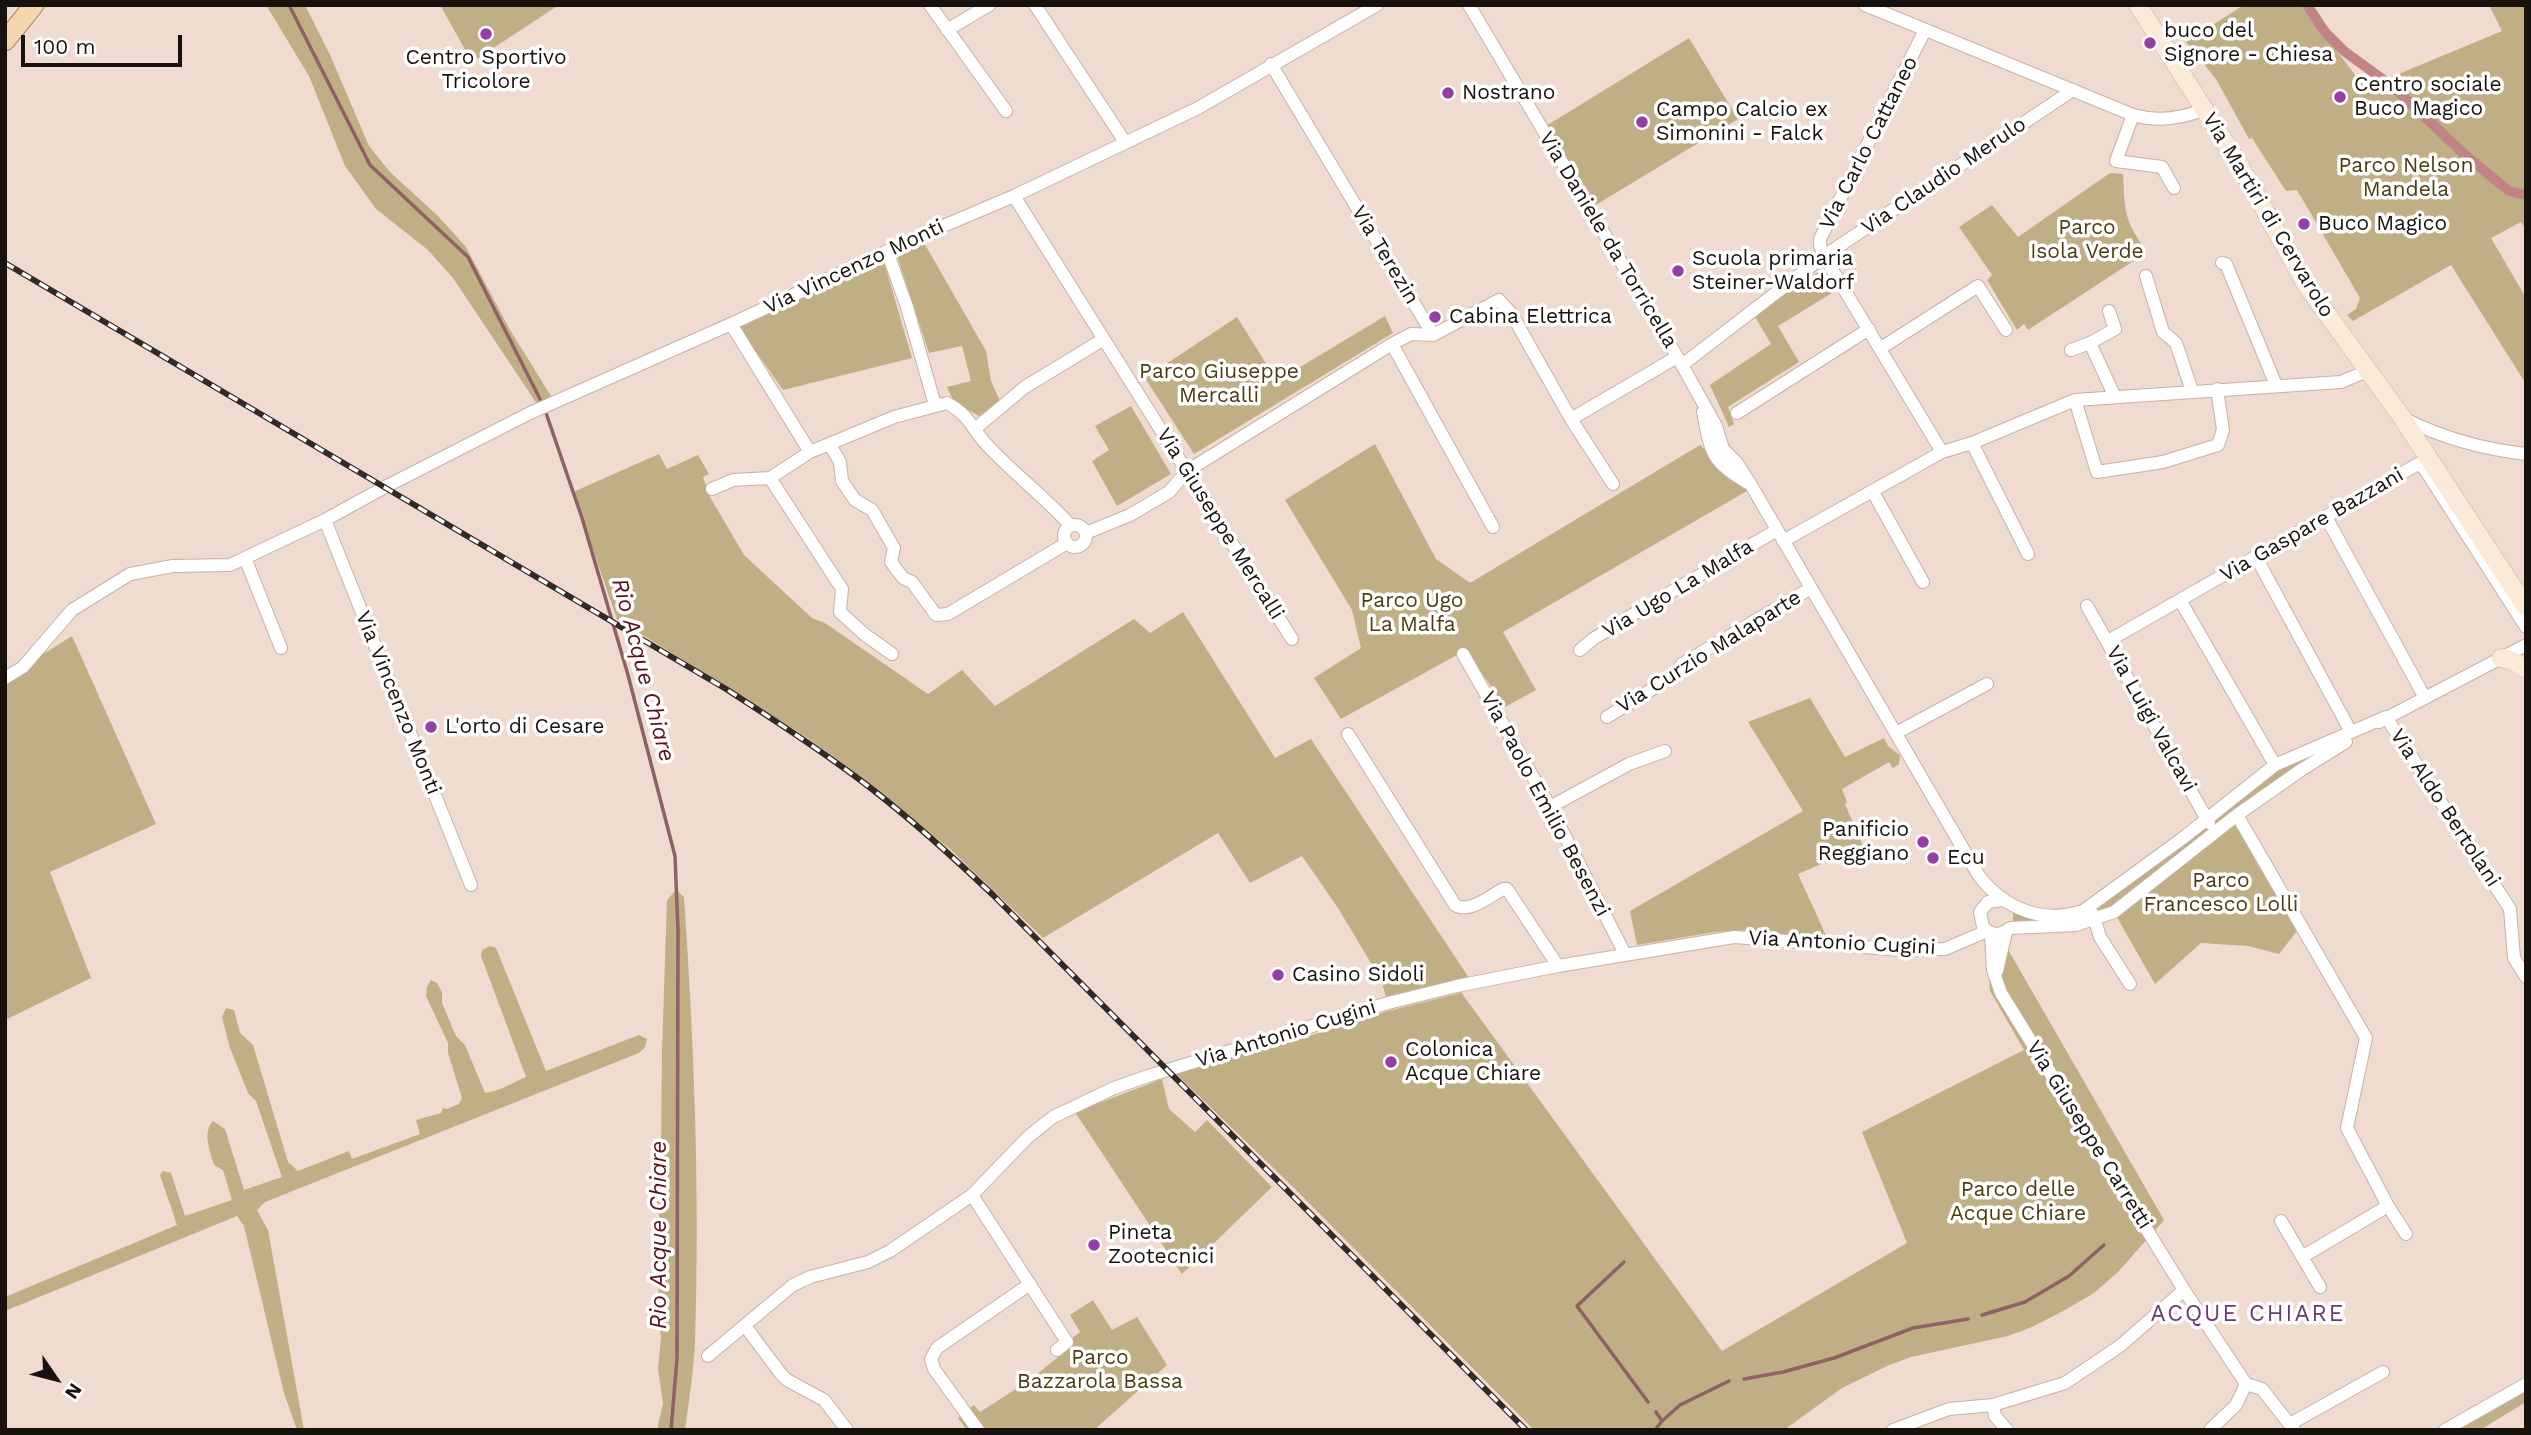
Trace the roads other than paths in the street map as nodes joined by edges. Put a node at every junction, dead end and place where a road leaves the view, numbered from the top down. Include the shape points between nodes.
1 (34, 5) edge
2 (930, 5) edge
3 (989, 5) edge
4 (1035, 5) edge
5 (1377, 5) edge
6 (1469, 5) edge
7 (1865, 5) edge
8 (2138, 5) edge
9 (947, 30) junction
10 (1925, 30) junction
11 (5, 41) edge
12 (1271, 64) junction
13 (2073, 90) junction
14 (2205, 109) junction
15 (1006, 111) dead end
16 (2133, 115) junction
17 (1125, 142) junction
18 (2174, 188) dead end
19 (1014, 196) junction
20 (887, 251) junction
21 (1824, 256) junction
22 (2222, 263) dead end
23 (2146, 276) dead end
24 (2109, 311) dead end
25 (731, 324) junction
26 (1869, 329) junction
27 (2006, 330) dead end
28 (1433, 335) junction
29 (1104, 339) junction
30 (2090, 343) junction
31 (1392, 344) junction
32 (1881, 348) junction
33 (2071, 351) dead end
34 (1679, 361) junction
35 (2367, 371) junction
36 (2276, 385) junction
37 (2217, 389) junction
38 (2192, 391) junction
39 (2113, 395) junction
40 (2075, 400) junction
41 (935, 405) junction
42 (1737, 413) dead end
43 (2400, 416) junction
44 (1571, 419) junction
45 (976, 428) junction
46 (1972, 443) junction
47 (830, 445) junction
48 (810, 452) junction
49 (1942, 452) junction
50 (2526, 454) edge
51 (1187, 471) junction
52 (770, 478) junction
53 (1613, 484) dead end
54 (712, 489) dead end
55 (1873, 492) junction
56 (2326, 517) junction
57 (325, 520) junction
58 (1071, 526) junction
59 (1493, 527) dead end
60 (1086, 533) junction
61 (1780, 535) junction
62 (1067, 543) junction
63 (2028, 554) dead end
64 (2256, 557) junction
65 (245, 558) junction
66 (1923, 582) dead end
67 (1811, 588) junction
68 (2180, 600) junction
69 (2087, 606) dead end
70 (2526, 607) edge
71 (2526, 627) edge
72 (1292, 639) dead end
73 (2108, 641) junction
74 (2526, 645) edge
75 (281, 648) dead end
76 (1580, 650) dead end
77 (892, 654) dead end
78 (1463, 654) dead end
79 (2501, 658) junction
80 (2526, 669) edge
81 (5, 678) edge
82 (1987, 684) dead end
83 (2424, 696) junction
84 (1607, 717) dead end
85 (2386, 717) junction
86 (2351, 732) junction
87 (1896, 733) junction
88 (1348, 734) dead end
89 (1665, 751) dead end
90 (2275, 765) junction
91 (1550, 807) junction
92 (2237, 815) junction
93 (2207, 818) junction
94 (2214, 832) junction
95 (1979, 876) junction
96 (471, 885) dead end
97 (2008, 904) junction
98 (2091, 907) junction
99 (1982, 911) junction
100 (2095, 920) junction
101 (2008, 930) junction
102 (1989, 932) junction
103 (1960, 941) junction
104 (1625, 954) junction
105 (1558, 966) junction
106 (2526, 977) edge
107 (1996, 978) junction
108 (2130, 984) dead end
109 (972, 1195) junction
110 (2388, 1206) junction
111 (2281, 1222) dead end
112 (2406, 1234) dead end
113 (2302, 1257) junction
114 (1030, 1284) junction
115 (2320, 1287) dead end
116 (2185, 1290) junction
117 (745, 1326) junction
118 (1057, 1350) dead end
119 (708, 1356) dead end
120 (2383, 1372) dead end
121 (2246, 1384) junction
122 (2526, 1384) edge
123 (1993, 1405) junction
124 (2292, 1427) edge
125 (2449, 1429) edge
126 (847, 1430) edge
127 (978, 1430) edge
128 (1893, 1430) edge
129 (2007, 1430) edge
130 (2210, 1430) edge

1 - 11 main road
2 - 9 street
3 - 9 street
4 - 17 street
5 - 12 street, Via Vincenzo Monti
6 - 34 street, Via Daniele da Torricella
7 - 10 street
8 - 14 main road, Via Martiri di Cervarolo
9 - 15 street
10 - 13 street
10 - 21 street, Via Carlo Cattaneo via 1820,239
12 - 17 street, Via Vincenzo Monti via 1198,108
12 - 28 street, Via Terezin
13 - 16 street
13 - 21 street, Via Claudio Merulo
14 - 16 street via 2158,120
14 - 35 main road, Via Martiri di Cervarolo via 2306,285
16 - 18 street via 2116,161 2162,167
17 - 19 street, Via Vincenzo Monti
19 - 20 street, Via Vincenzo Monti
19 - 29 street, Via Giuseppe Mercalli
20 - 25 street, Via Vincenzo Monti
20 - 41 street
21 - 26 street
21 - 34 street, Via Claudio Merulo
22 - 36 street
23 - 38 street via 2163,332 2176,343
24 - 30 street via 2115,329
25 - 48 street
25 - 57 street, Via Vincenzo Monti via 530,414
26 - 32 street
26 - 42 street
27 - 32 street via 1978,286
28 - 31 street via 1411,334
28 - 44 street via 1499,300 1511,313
29 - 45 street via 1025,387
29 - 51 street, Via Giuseppe Mercalli
30 - 33 street
30 - 39 street
31 - 51 street
31 - 59 street
32 - 49 street
34 - 44 street
34 - 61 street, Via Daniele da Torricella via 1702,404 1709,446 1716,459 1751,485
35 - 36 street, Via Ugo La Malfa via 2342,382
35 - 43 main road, Via Martiri di Cervarolo
36 - 37 street, Via Ugo La Malfa
37 - 38 street, Via Ugo La Malfa
37 - 40 street via 2223,430 2218,445 2163,462 2097,471
38 - 39 street, Via Ugo La Malfa
39 - 40 street, Via Ugo La Malfa
40 - 46 street, Via Ugo La Malfa
41 - 45 street via 947,403 960,410
41 - 47 street
43 - 50 street, Via Martiri di Cervarolo via 2460,442
43 - 70 main road
44 - 53 street
45 - 58 street via 985,444
46 - 49 street, Via Ugo La Malfa
46 - 63 street
47 - 48 street
47 - 62 street via 840,462 842,481 855,500 872,510 894,548 891,562 936,615 948,614
48 - 52 street
49 - 55 street, Via Ugo La Malfa
51 - 60 street via 1169,492
51 - 72 street, Via Giuseppe Mercalli
52 - 54 street via 733,480
52 - 77 street via 842,589 840,612
55 - 61 street, Via Ugo La Malfa
55 - 66 street
56 - 64 street, Via Gaspare Bazzani
56 - 71 street, Via Gaspare Bazzani via 2418,464
56 - 83 street
57 - 65 street, Via Vincenzo Monti
57 - 96 street, Via Vincenzo Monti
58 - 60 street via 1082,526
58 - 62 street via 1064,536
60 - 62 street via 1083,544
61 - 67 street, Via Daniele da Torricella
61 - 76 street, Via Ugo La Malfa via 1622,621
64 - 68 street, Via Gaspare Bazzani
64 - 86 street
65 - 75 street
65 - 81 street, Via Vincenzo Monti via 230,565 173,566 130,574 72,610 23,667
67 - 84 street, Via Curzio Malaparte via 1682,664 1678,674
67 - 87 street, Via Daniele da Torricella
68 - 73 street, Via Gaspare Bazzani
68 - 90 street
69 - 73 street, Via Luigi Valcavi
73 - 93 street, Via Luigi Valcavi
74 - 79 street, Via Antonio Cugini
78 - 91 street, Via Paolo Emilio Besenzi
79 - 80 main road
79 - 83 street, Via Antonio Cugini
82 - 87 street
83 - 85 street, Via Antonio Cugini
85 - 86 street, Via Antonio Cugini
85 - 92 street, Via Antonio Cugini
85 - 106 street, Via Aldo Bertolani via 2510,909 2514,958
86 - 90 street, Via Antonio Cugini
87 - 95 street, Via Daniele da Torricella
88 - 105 street via 1455,905 1467,908 1507,889
89 - 91 street via 1629,764
90 - 93 street, Via Antonio Cugini
91 - 104 street, Via Paolo Emilio Besenzi
92 - 94 street, Via Antonio Cugini
92 - 110 street via 2366,1038 2347,1128
93 - 94 street, Via Luigi Valcavi
93 - 98 street, Via Antonio Cugini
94 - 100 street, Via Antonio Cugini via 2114,912
95 - 97 street, Via Daniele da Torricella
95 - 99 street, Via Daniele da Torricella
97 - 98 street, Via Antonio Cugini via 2045,916 2067,916
97 - 99 street, Via Antonio Cugini via 1993,900
97 - 101 street via 2015,919
98 - 100 street
99 - 102 street via 1983,927
99 - 103 street
100 - 101 street, Via Antonio Cugini
100 - 108 street via 2100,937
101 - 102 street, Via Antonio Cugini
101 - 107 street
102 - 103 street, Via Antonio Cugini
102 - 107 street, Via Giuseppe Carretti
103 - 104 street, Via Antonio Cugini via 1945,949 1903,950 1734,937
104 - 105 street, Via Antonio Cugini
105 - 109 street, Via Antonio Cugini via 1388,1003 1114,1088 1040,1126
107 - 116 street, Via Giuseppe Carretti
109 - 114 street
109 - 117 street, Via Antonio Cugini via 869,1262 793,1285
110 - 112 street
110 - 113 street
111 - 113 street
113 - 115 street
114 - 118 street via 1067,1342
114 - 127 street via 937,1348 931,1359
116 - 121 street, Via Giuseppe Carretti
116 - 123 street via 2120,1346 2065,1382
117 - 119 street, Via Antonio Cugini
117 - 126 street via 781,1374 824,1400
120 - 124 street
121 - 124 street via 2262,1389
121 - 130 street via 2236,1405
122 - 125 street
123 - 128 street via 1949,1409
123 - 129 street via 1995,1416

